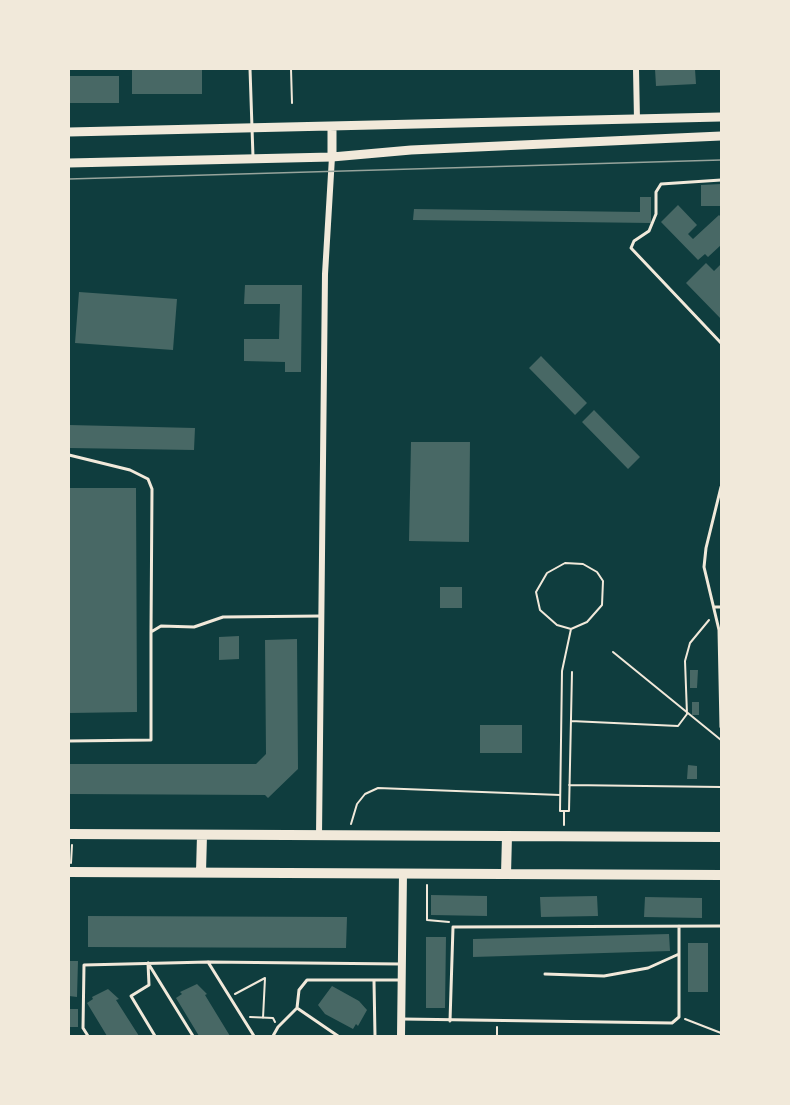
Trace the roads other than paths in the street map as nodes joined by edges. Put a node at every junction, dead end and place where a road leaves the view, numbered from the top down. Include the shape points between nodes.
1 (250, 69) edge
2 (636, 69) edge
3 (721, 117) edge
4 (637, 120) junction
5 (332, 126) junction
6 (252, 128) junction
7 (69, 132) edge
8 (721, 136) edge
9 (638, 140) junction
10 (332, 157) junction
11 (253, 159) junction
12 (69, 163) edge
13 (721, 180) edge
14 (721, 343) edge
15 (69, 455) edge
16 (721, 487) edge
17 (714, 607) junction
18 (721, 607) edge
19 (322, 616) junction
20 (151, 633) junction
21 (721, 727) edge
22 (69, 741) edge
23 (71, 834) edge
24 (202, 835) junction
25 (320, 835) junction
26 (507, 836) junction
27 (721, 837) edge
28 (70, 872) edge
29 (201, 872) junction
30 (403, 873) junction
31 (506, 874) junction
32 (721, 875) edge
33 (679, 926) junction
34 (721, 926) edge
35 (679, 954) junction
36 (208, 962) junction
37 (148, 963) junction
38 (402, 964) junction
39 (545, 974) dead end
40 (402, 980) junction
41 (374, 981) junction
42 (297, 1008) junction
43 (402, 1019) junction
44 (450, 1021) junction
45 (88, 1036) edge
46 (155, 1036) edge
47 (193, 1036) edge
48 (254, 1036) edge
49 (273, 1036) edge
50 (338, 1036) edge
51 (375, 1036) edge
52 (401, 1036) edge

1 - 6 lane
2 - 4 street
3 - 4 main road
4 - 5 main road
4 - 9 main road
5 - 6 main road
5 - 10 main road
6 - 7 main road
6 - 11 lane
8 - 9 main road
9 - 10 main road
10 - 11 main road
10 - 19 street via 325,274
11 - 12 main road
13 - 14 lane via 661,184 649,231 634,241 631,248
15 - 20 lane via 130,470 148,479 152,489
16 - 17 lane via 704,567
17 - 18 lane
17 - 21 lane via 719,630
19 - 20 lane via 223,617 194,627 161,626
19 - 25 street
20 - 22 lane via 152,740
23 - 24 main road
24 - 25 main road
24 - 29 main road
25 - 26 main road
26 - 27 main road
26 - 31 main road
28 - 29 main road
29 - 30 main road
30 - 31 main road
30 - 38 street
31 - 32 main road
33 - 34 lane
33 - 35 lane
33 - 44 lane via 453,927
35 - 39 lane via 648,968 604,976
35 - 44 lane via 679,1017 672,1023
36 - 37 lane
36 - 38 lane
36 - 48 lane
37 - 45 lane via 84,965 83,1028
37 - 46 lane via 149,985 131,996
37 - 47 lane
38 - 40 street
40 - 41 lane
40 - 43 street
41 - 42 lane via 307,980 298,990
41 - 51 lane
42 - 49 lane
42 - 50 lane
43 - 44 lane
43 - 52 street

